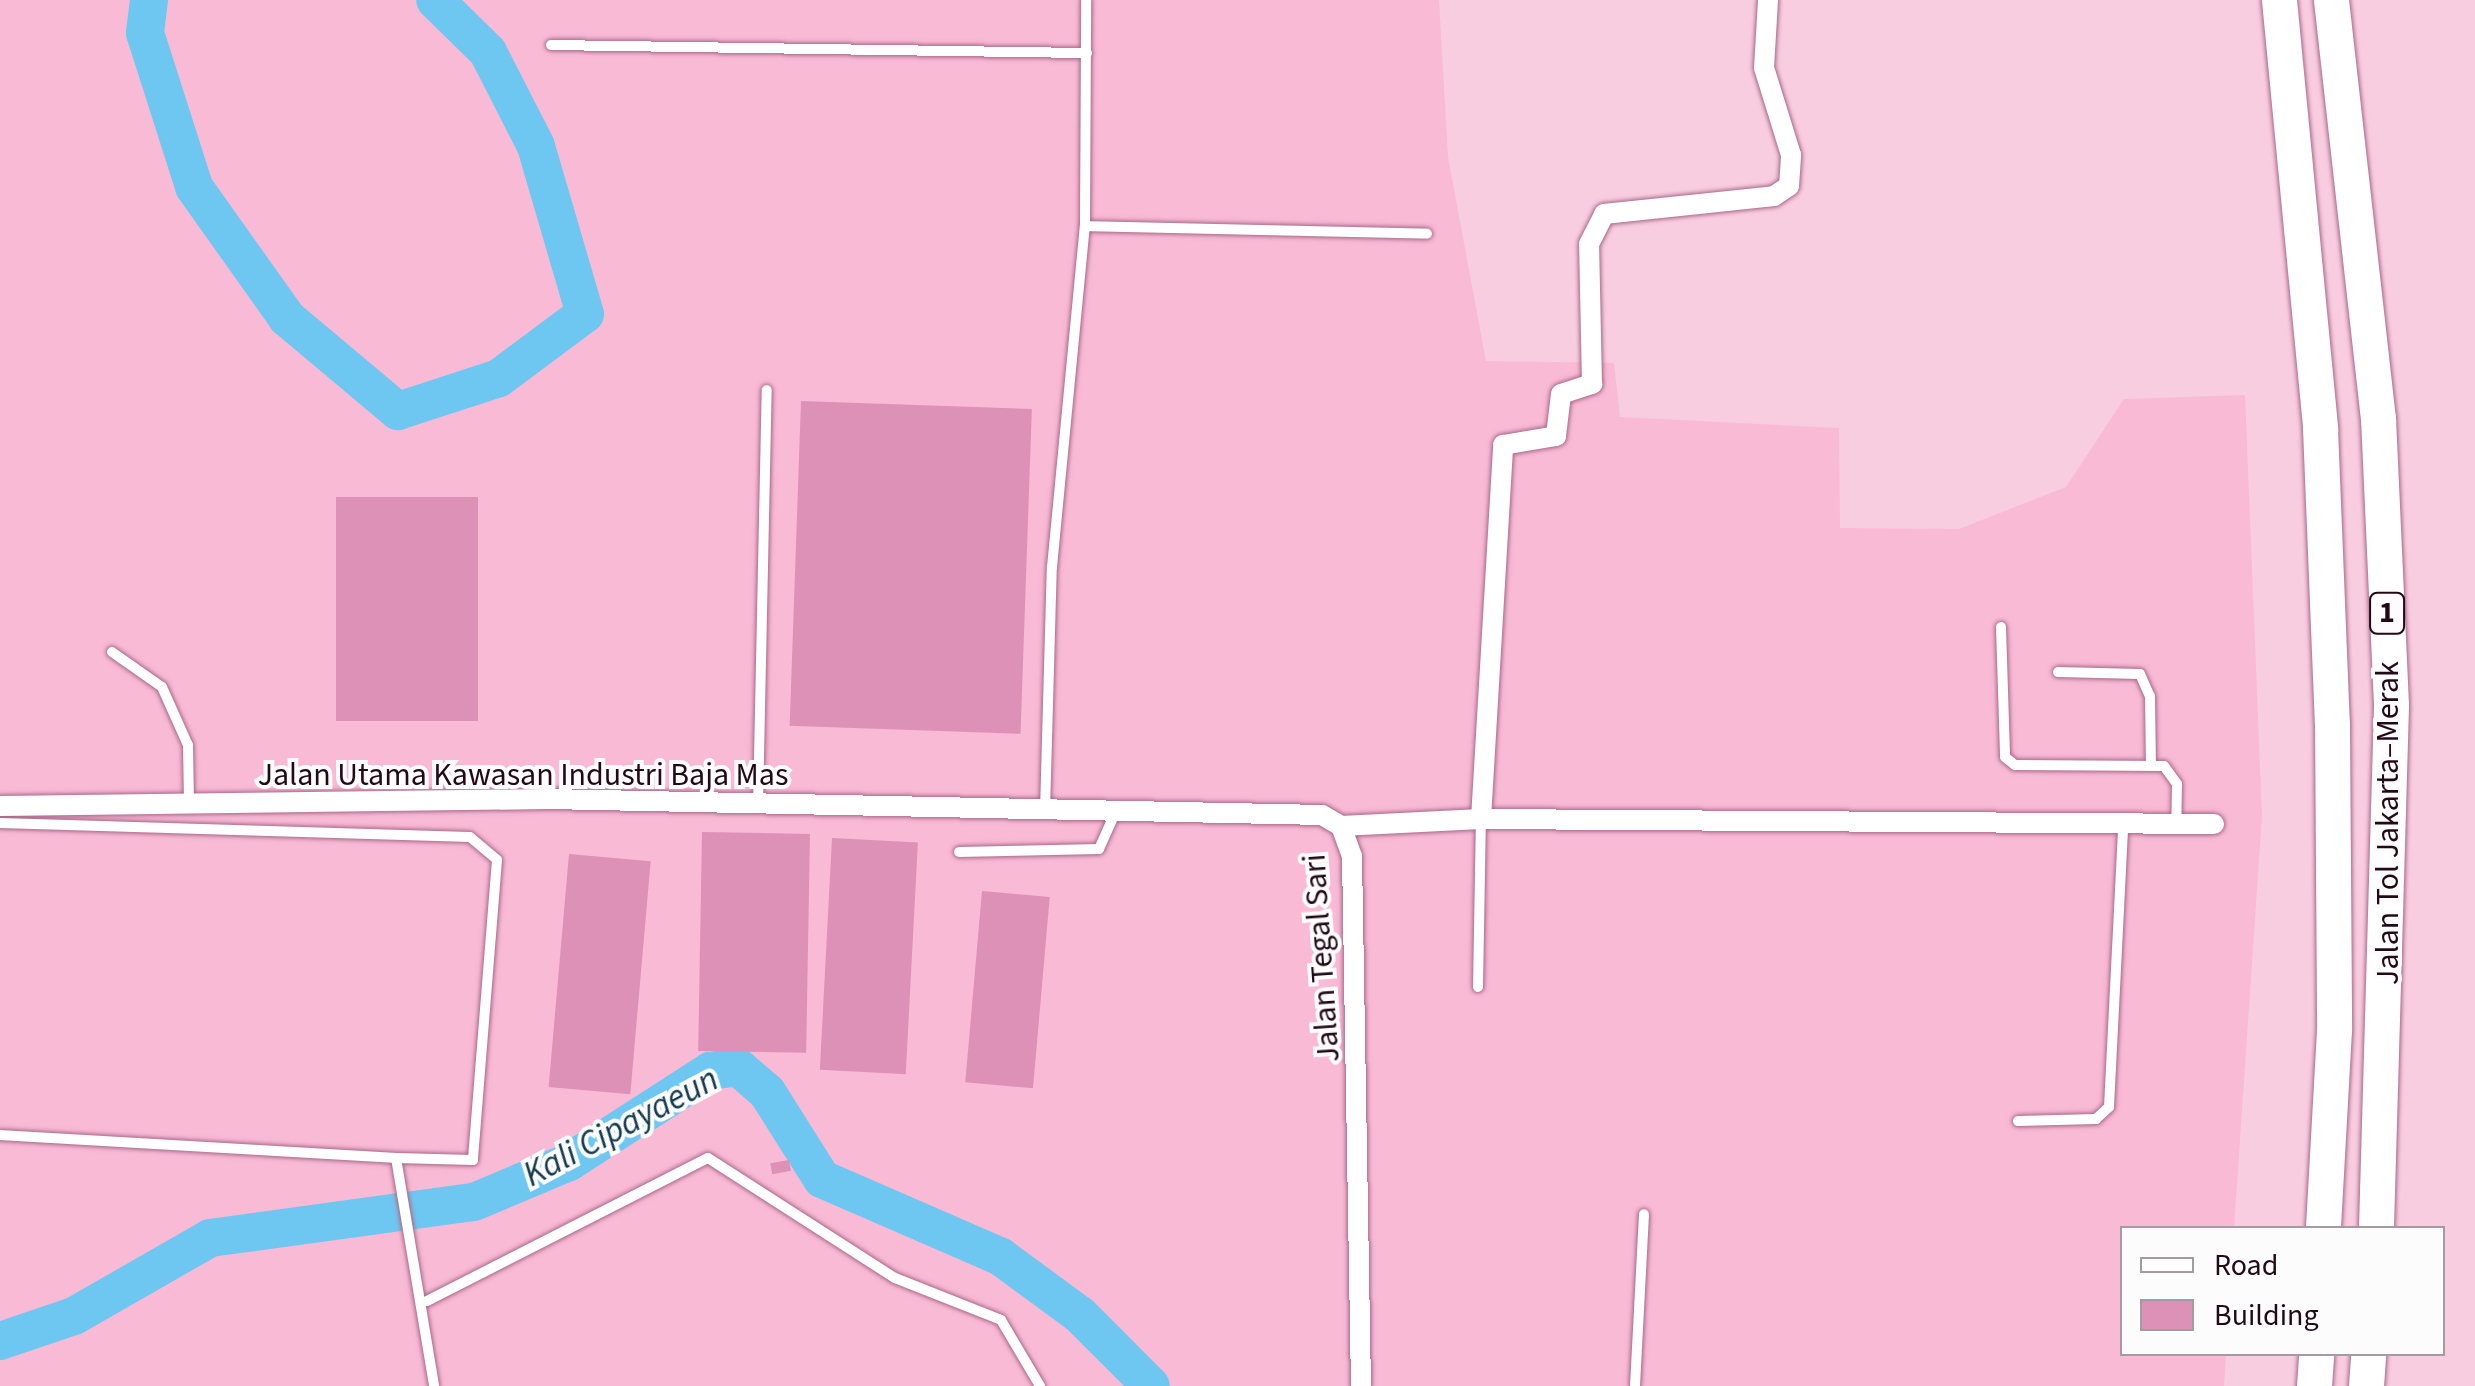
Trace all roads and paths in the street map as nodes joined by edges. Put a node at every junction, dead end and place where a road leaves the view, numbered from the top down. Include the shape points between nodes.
1 (1086, 0) edge
2 (1768, 0) edge
3 (2280, 0) edge
4 (2330, 0) edge
5 (551, 46) dead end
6 (1087, 54) junction
7 (1084, 226) junction
8 (1426, 234) dead end
9 (766, 390) dead end
10 (2001, 627) dead end
11 (112, 652) dead end
12 (2058, 672) dead end
13 (2151, 764) junction
14 (189, 803) junction
15 (0, 806) edge
16 (758, 806) junction
17 (1045, 811) junction
18 (1116, 811) junction
19 (1482, 819) junction
20 (0, 822) edge
21 (2176, 823) junction
22 (2214, 824) dead end
23 (1341, 826) junction
24 (2123, 826) junction
25 (959, 852) dead end
26 (1478, 987) dead end
27 (2018, 1121) dead end
28 (0, 1135) edge
29 (396, 1158) junction
30 (1644, 1214) dead end
31 (2323, 1226) edge
32 (2376, 1226) edge
33 (426, 1301) junction
34 (2316, 1356) edge
35 (2368, 1356) edge
36 (434, 1386) edge
37 (1040, 1386) edge
38 (1361, 1386) edge
39 (1635, 1386) edge
40 (2314, 1386) edge
41 (2366, 1386) edge

1 - 6 lane
2 - 19 street via 1764,68 1791,155 1789,186 1774,196 1604,214 1589,244 1592,384 1561,394 1556,436 1504,445
3 - 31 highway, Jalan Tol Jakarta–Merak / 1 via 2320,428 2332,724 2334,1030
4 - 32 highway, Jalan Tol Jakarta–Merak / 1 via 2378,418 2391,706
5 - 6 lane
6 - 7 lane
7 - 8 lane
7 - 17 lane via 1052,566
9 - 16 lane
10 - 13 lane via 2005,756 2027,765
11 - 14 lane via 162,687 188,745
12 - 13 lane via 2140,674 2150,696
13 - 21 lane via 2177,784
14 - 15 street, Jalan Utama Kawasan Industri Baja Mas
14 - 16 street, Jalan Utama Kawasan Industri Baja Mas
16 - 17 street, Jalan Utama Kawasan Industri Baja Mas
17 - 18 street, Jalan Tegal Sari
18 - 23 street, Jalan Tegal Sari via 1300,810
18 - 25 lane via 1099,849
19 - 23 street
19 - 24 street
19 - 26 lane
20 - 29 lane via 470,837 498,860 473,1160
21 - 22 street
21 - 24 street
23 - 38 street, Jalan Tegal Sari via 1352,856 1361,1104
24 - 27 lane via 2109,1107 2096,1119
28 - 29 lane
29 - 33 lane via 406,1235
30 - 39 lane
33 - 36 lane
33 - 37 lane via 708,1158 895,1278 1001,1320
34 - 40 highway
35 - 41 highway

